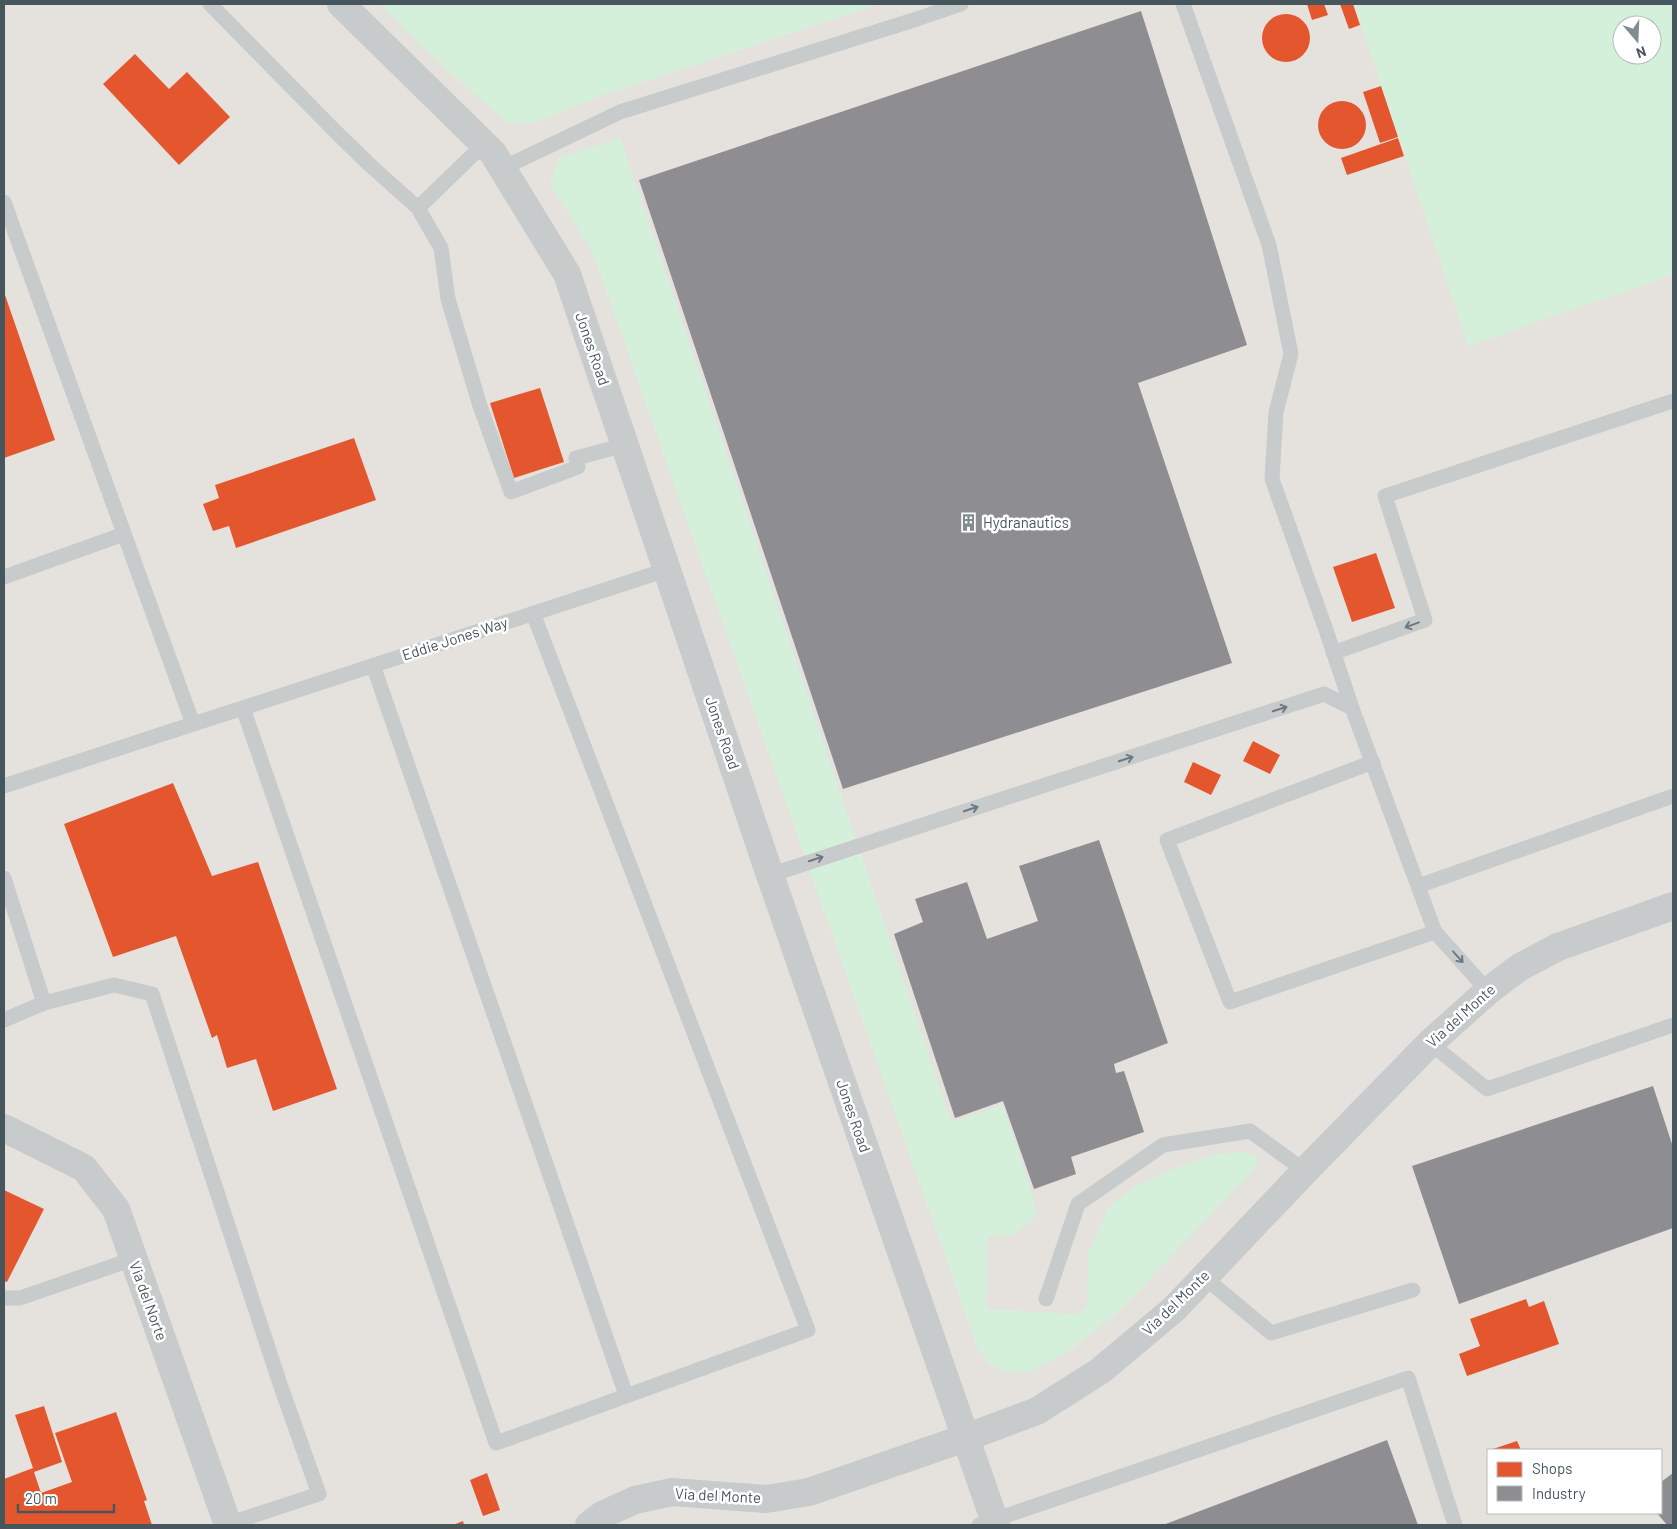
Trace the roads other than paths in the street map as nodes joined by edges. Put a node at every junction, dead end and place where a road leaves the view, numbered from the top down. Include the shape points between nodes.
1 (210, 4) edge
2 (341, 4) edge
3 (961, 4) edge
4 (1183, 4) edge
5 (484, 144) junction
6 (503, 168) junction
7 (4, 202) edge
8 (418, 208) junction
9 (1673, 401) edge
10 (625, 445) junction
11 (124, 534) junction
12 (666, 570) junction
13 (4, 577) edge
14 (533, 613) junction
15 (1334, 654) junction
16 (373, 665) junction
17 (243, 708) junction
18 (1352, 708) junction
19 (193, 724) junction
20 (1373, 762) junction
21 (4, 786) edge
22 (1673, 796) edge
23 (770, 874) junction
24 (4, 878) edge
25 (1418, 886) junction
26 (1673, 906) edge
27 (1435, 932) junction
28 (1488, 991) junction
29 (44, 1003) junction
30 (4, 1020) edge
31 (1673, 1025) edge
32 (1430, 1043) junction
33 (4, 1128) edge
34 (1305, 1171) junction
35 (133, 1259) junction
36 (1204, 1277) junction
37 (1413, 1290) dead end
38 (4, 1298) edge
39 (1046, 1299) dead end
40 (626, 1395) junction
41 (965, 1438) junction
42 (990, 1523) edge
43 (228, 1525) edge
44 (589, 1525) edge
45 (1455, 1525) edge

1 - 8 lane via 338,134
2 - 5 street, Jones Road
3 - 6 lane via 620,112
4 - 15 lane via 1269,245 1291,354 1276,412 1272,478
5 - 6 street, Jones Road
5 - 8 lane
6 - 10 street, Jones Road via 567,274
7 - 11 lane
8 - 10 lane via 441,248 448,299 480,406 511,492 578,467 576,458
9 -> 15 lane via 1386,496 1425,620
10 - 12 street, Jones Road
11 - 13 lane
11 - 19 lane
12 - 14 lane, Eddie Jones Way
12 - 23 street, Jones Road
14 - 16 lane, Eddie Jones Way
14 - 40 lane via 808,1330
15 - 18 lane
16 - 17 lane, Eddie Jones Way
16 - 40 lane
17 - 19 lane, Eddie Jones Way
17 - 40 lane via 496,1443
18 - 20 lane
23 -> 18 lane via 1324,694
19 - 21 lane, Eddie Jones Way
20 - 25 lane
20 - 27 lane via 1167,840 1230,1002
22 - 25 lane
23 - 41 street, Jones Road
24 - 29 lane
25 - 27 lane
26 - 28 street, Via del Monte via 1558,947 1520,967
27 -> 28 lane
28 - 32 street, Via del Monte
29 - 30 lane
29 - 43 lane via 114,985 152,994 319,1494
31 - 32 lane via 1487,1089
32 - 34 street, Via del Monte
33 - 35 street, Via del Norte via 84,1168 116,1209
34 - 36 street, Via del Monte
34 - 39 lane via 1250,1132 1163,1145 1078,1204
35 - 38 lane via 20,1298
35 - 43 street, Via del Norte
36 - 37 lane via 1271,1333
36 - 41 street, Via del Monte via 1174,1309 1100,1371 1037,1410
41 - 42 street, Jones Road
41 - 44 street, Via del Monte via 809,1492 766,1500 672,1492 635,1500 602,1515
42 - 45 lane via 1408,1378

